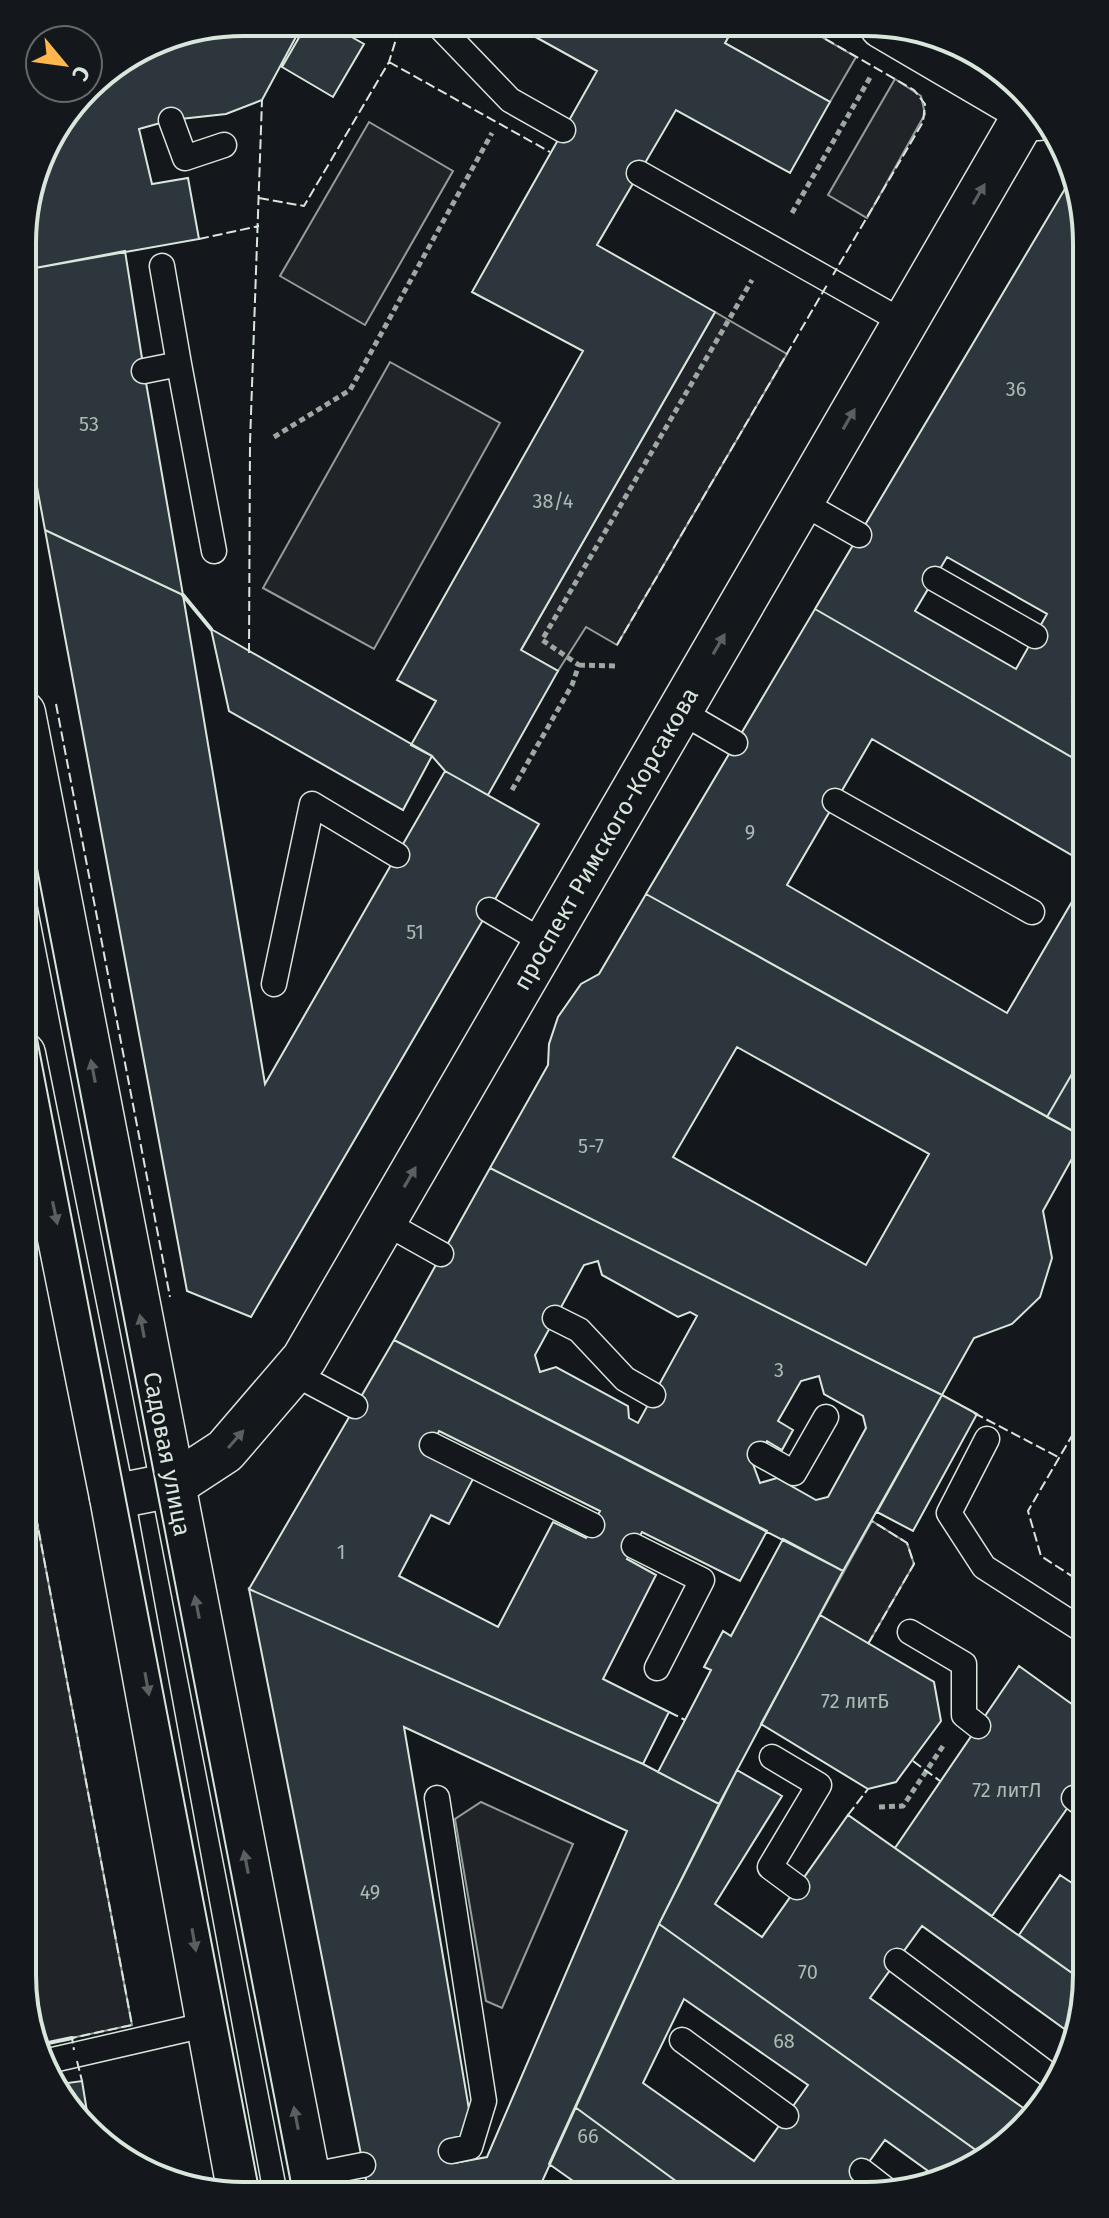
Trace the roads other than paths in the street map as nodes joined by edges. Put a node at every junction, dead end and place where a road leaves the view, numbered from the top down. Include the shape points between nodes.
1 (448, 36) edge
2 (907, 40) edge
3 (1018, 103) edge
4 (1029, 116) edge
5 (171, 120) dead end
6 (563, 130) dead end
7 (224, 145) dead end
8 (639, 173) dead end
9 (162, 266) dead end
10 (905, 323) junction
11 (179, 364) junction
12 (144, 371) dead end
13 (801, 502) junction
14 (859, 535) dead end
15 (214, 551) dead end
16 (935, 579) dead end
17 (1035, 636) dead end
18 (680, 711) junction
19 (735, 743) dead end
20 (36, 780) edge
21 (835, 801) dead end
22 (397, 855) dead end
23 (489, 910) dead end
24 (1032, 912) dead end
25 (545, 943) junction
26 (274, 984) dead end
27 (36, 1119) edge
28 (384, 1222) junction
29 (441, 1254) dead end
30 (555, 1318) dead end
31 (293, 1373) junction
32 (653, 1395) dead end
33 (355, 1406) dead end
34 (826, 1417) dead end
35 (987, 1439) dead end
36 (432, 1445) dead end
37 (760, 1454) dead end
38 (173, 1485) junction
39 (112, 1497) junction
40 (592, 1525) dead end
41 (634, 1546) dead end
42 (1073, 1624) edge
43 (910, 1632) dead end
44 (657, 1668) dead end
45 (971, 1721) road end
46 (772, 1757) dead end
47 (437, 1798) dead end
48 (797, 1887) dead end
49 (897, 1961) dead end
50 (209, 2024) junction
51 (682, 2040) dead end
52 (54, 2060) edge
53 (1047, 2074) edge
54 (786, 2116) dead end
55 (451, 2151) dead end
56 (363, 2165) dead end
57 (862, 2171) dead end
58 (875, 2181) edge
59 (238, 2182) edge
60 (308, 2182) edge
61 (317, 2182) edge

1 - 6 lane via 510,100
2 - 3 main road
10 -> 4 main road, проспект Римского-Корсакова
5 - 7 lane via 185,158
8 - 10 lane
9 - 11 lane
13 -> 10 main road, проспект Римского-Корсакова
11 - 12 lane
11 - 15 lane
13 - 14 lane
18 -> 13 main road, проспект Римского-Корсакова
16 - 17 lane
18 - 19 lane
18 - 25 main road, проспект Римского-Корсакова
38 -> 20 main road, Садовая улица
21 - 24 lane
22 - 26 lane via 312,804
23 - 25 lane
28 -> 25 main road, проспект Римского-Корсакова
27 -> 39 main road
28 - 29 lane
28 - 31 main road, проспект Римского-Корсакова
30 - 32 lane via 579,1330 625,1379
31 - 33 lane
38 -> 31 main road, проспект Римского-Корсакова via 225,1451
34 - 37 lane via 794,1473
35 - 42 lane via 949,1513 984,1567
36 - 40 lane
38 - 39 main road, проспект Римского-Корсакова
60 -> 38 main road, Садовая улица
39 -> 50 main road
41 - 44 lane via 702,1580
43 - 45 lane via 964,1664
46 - 48 lane via 819,1785 770,1867
47 - 55 lane via 484,2101 470,2147
49 - 53 lane
50 - 52 lane
50 - 59 main road
51 - 54 lane
56 - 61 lane
57 - 58 lane

